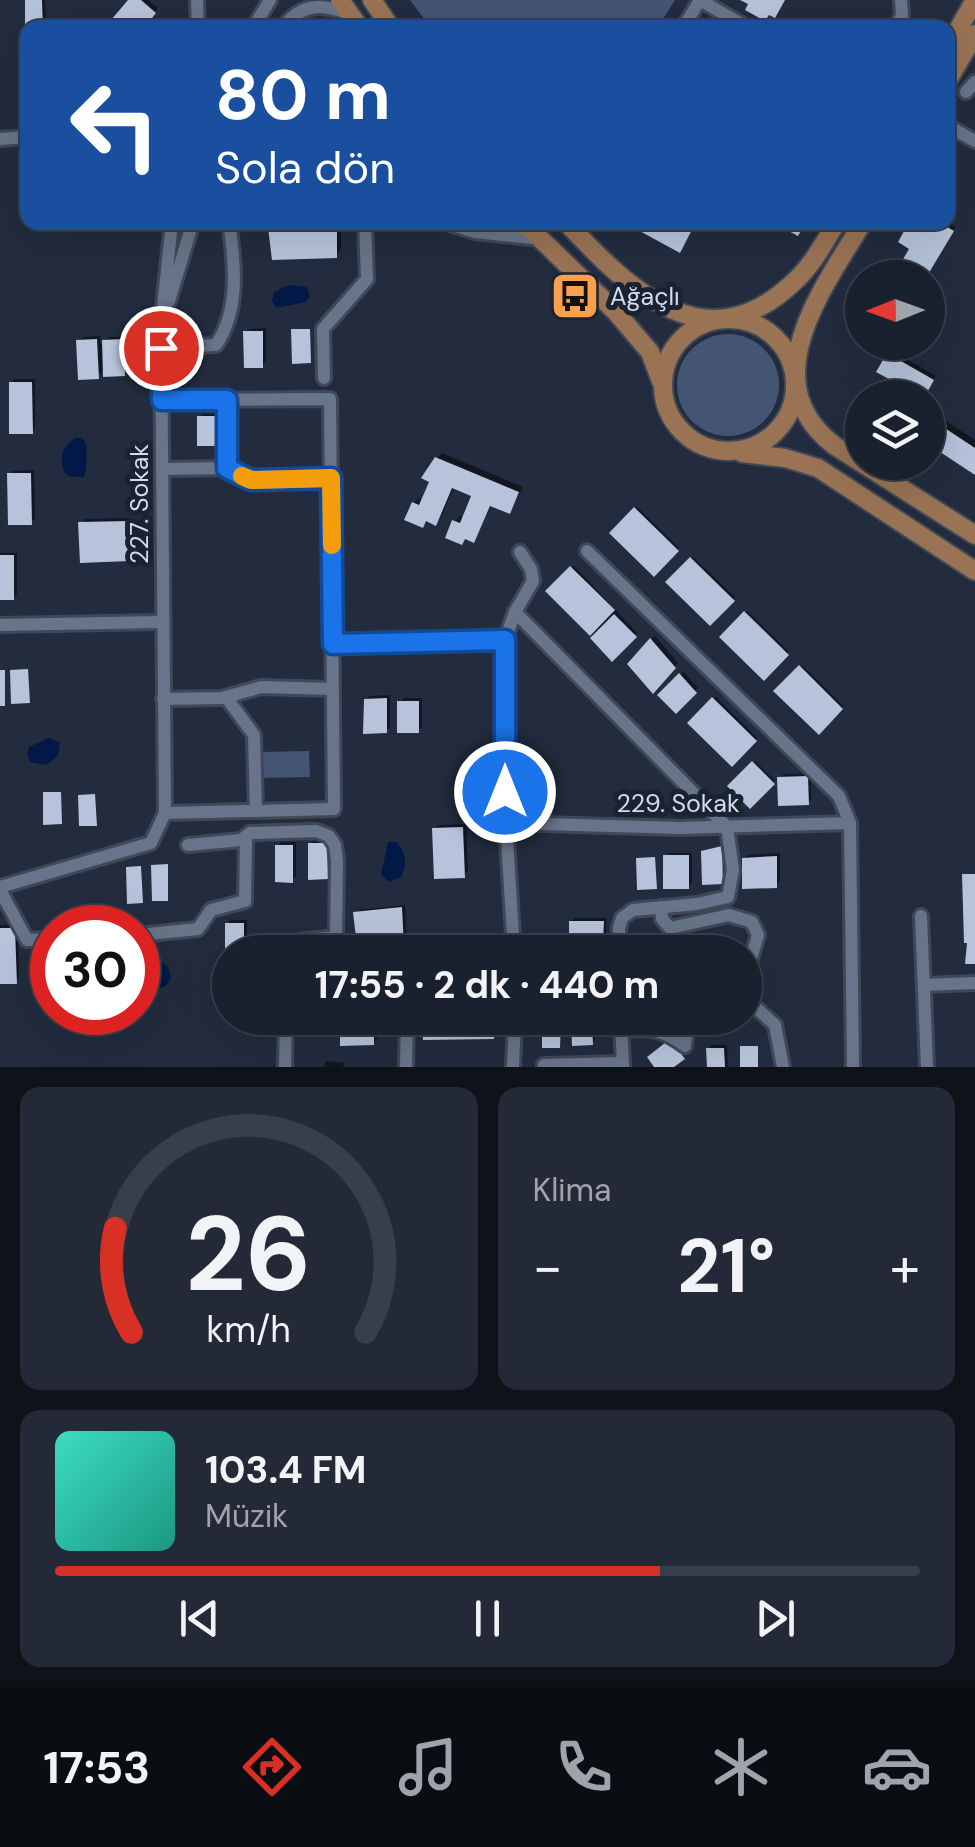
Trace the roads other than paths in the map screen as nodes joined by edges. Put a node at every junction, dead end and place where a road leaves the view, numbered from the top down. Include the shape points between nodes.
1 (700, 0) edge
2 (975, 0) edge
3 (350, 14) edge
4 (290, 20) edge
5 (734, 20) edge
6 (975, 34) edge
7 (955, 35) edge
8 (955, 68) edge
9 (171, 230) edge
10 (190, 230) edge
11 (229, 230) edge
12 (365, 230) edge
13 (469, 230) edge
14 (531, 230) edge
15 (573, 230) edge
16 (832, 230) edge
17 (858, 230) edge
18 (540, 239) junction
19 (727, 319) junction
20 (160, 327) junction
21 (161, 348) junction
22 (324, 378) dead end
23 (795, 384) junction
24 (663, 386) junction
25 (162, 400) junction
26 (227, 400) junction
27 (731, 452) junction
28 (227, 468) junction
29 (162, 469) junction
30 (331, 478) junction
31 (975, 535) edge
32 (587, 551) dead end
33 (520, 552) dead end
34 (975, 571) edge
35 (515, 612) junction
36 (162, 622) junction
37 (0, 625) edge
38 (505, 640) junction
39 (333, 644) junction
40 (333, 689) junction
41 (226, 697) junction
42 (163, 699) junction
43 (256, 811) junction
44 (165, 814) junction
45 (506, 823) junction
46 (850, 823) junction
47 (727, 826) junction
48 (246, 838) junction
49 (188, 845) dead end
50 (0, 888) edge
51 (660, 906) junction
52 (921, 916) dead end
53 (160, 933) edge
54 (336, 935) edge
55 (513, 935) edge
56 (619, 935) edge
57 (30, 940) edge
58 (975, 984) edge
59 (924, 985) junction
60 (286, 1035) edge
61 (407, 1035) edge
62 (514, 1035) edge
63 (622, 1035) edge
64 (670, 1035) edge
65 (686, 1035) edge
66 (544, 1065) edge
67 (623, 1065) edge
68 (285, 1067) edge
69 (406, 1067) edge
70 (514, 1067) edge
71 (783, 1067) edge
72 (853, 1067) edge
73 (927, 1067) edge

1 - 5 street
2 - 7 main road
3 - 4 street via 319,6 302,8
6 - 8 main road
9 - 20 street
10 - 20 street
11 - 21 street via 233,310 223,335 216,345
12 - 22 street via 368,280 322,329
13 - 18 street
14 - 18 main road
15 - 19 main road via 612,272 656,304 688,316
16 - 19 main road via 800,277 769,303
17 - 23 main road via 806,320
18 - 24 main road via 615,310 650,352
19 - 23 main road via 767,330 792,364
19 - 24 main road via 689,332 675,347
20 - 21 street, 227. Sokak
21 - 25 street, 227. Sokak
23 - 27 main road via 792,405 776,431
23 - 31 main road via 815,430
24 - 27 main road via 666,406 691,440
25 - 26 street
25 - 29 street, 227. Sokak
26 - 28 street
26 - 30 street via 330,399
27 - 34 main road via 818,468
28 - 29 street
28 - 30 street via 251,480
29 - 36 street, 227. Sokak
30 - 39 street
32 - 46 street via 839,796
33 - 35 street via 533,581
35 - 38 street
35 - 47 street
36 - 37 street
36 - 42 street, 227. Sokak
38 - 39 street
38 - 45 street
39 - 40 street
40 - 41 street via 262,687
40 - 43 street via 334,809
41 - 42 street
41 - 43 street via 254,735
42 - 44 street, 227. Sokak
43 - 44 street
44 - 50 street via 151,843
45 - 47 street, 229. Sokak
45 - 55 street
46 - 47 street, 229. Sokak
46 - 72 street
47 - 51 street via 728,897
48 - 49 street
48 - 53 street via 245,901 211,910 198,930
48 - 54 street via 316,830 329,836 335,845
50 - 57 street
51 - 56 street via 622,918
51 - 71 street via 670,928 729,916 752,922 758,935 748,990 753,1006 775,1025
52 - 59 street
58 - 59 street
59 - 73 street
60 - 68 street
61 - 69 street
62 - 70 street
63 - 67 street
64 - 65 street via 685,1046
66 - 67 street

